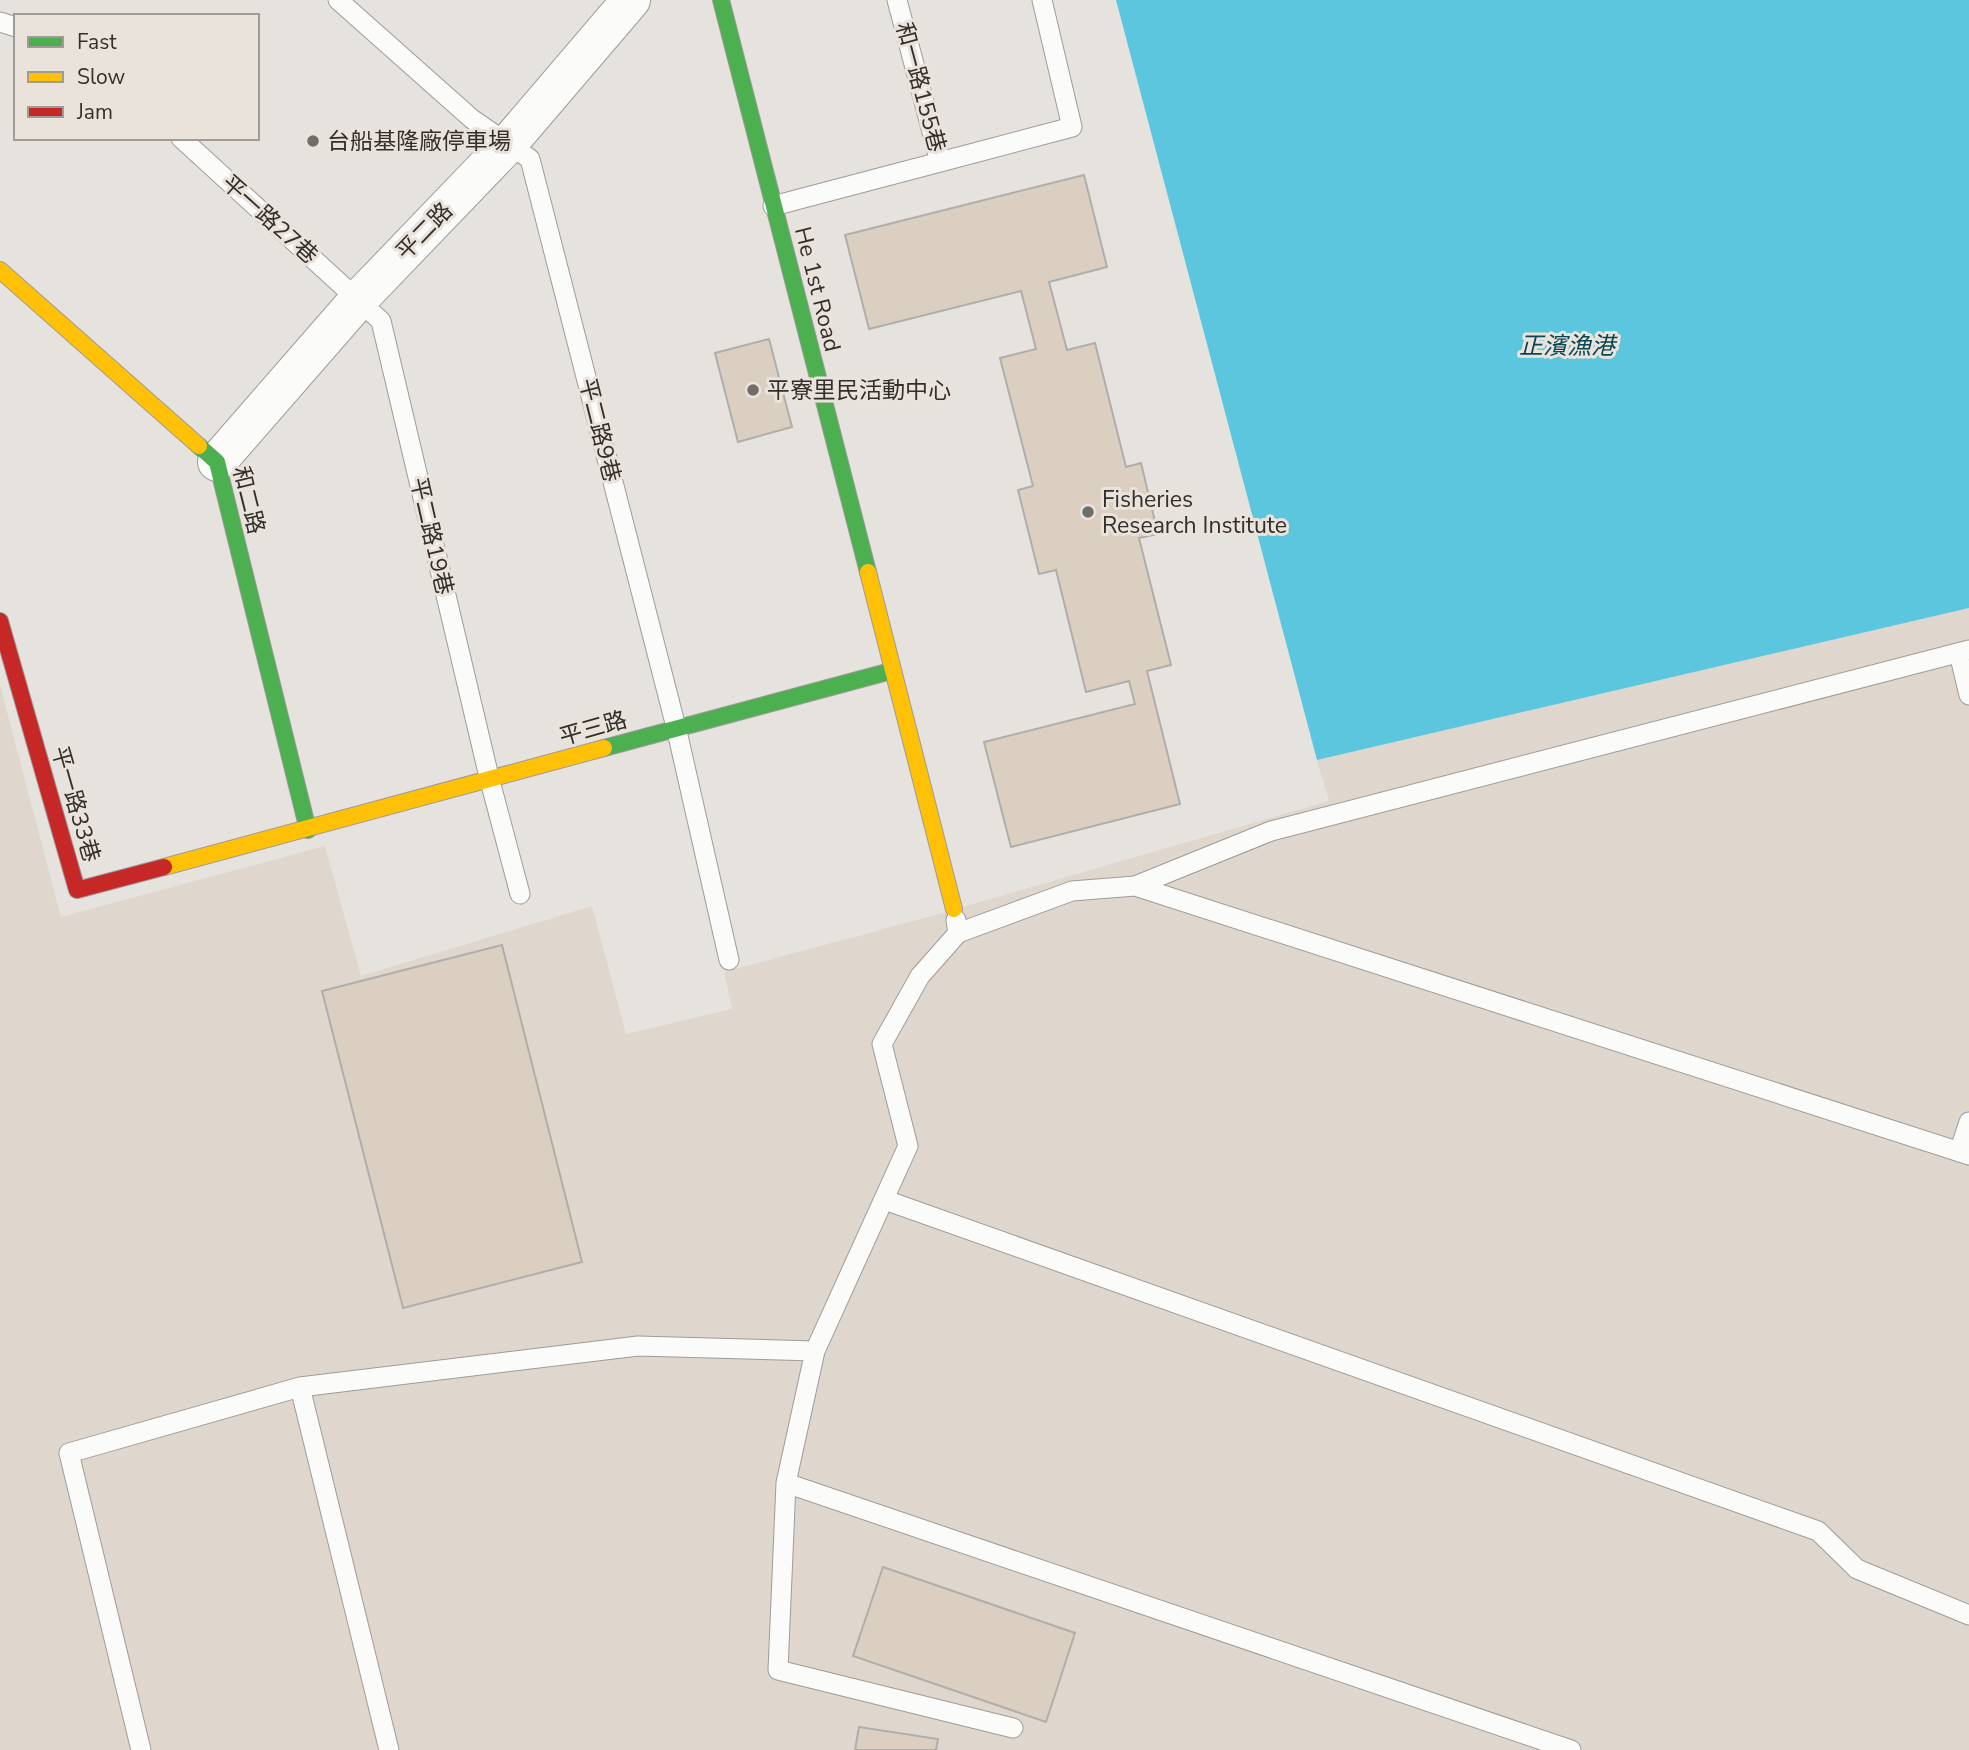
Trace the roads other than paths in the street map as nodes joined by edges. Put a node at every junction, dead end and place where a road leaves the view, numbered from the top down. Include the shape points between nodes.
1 (338, 0) edge
2 (631, 0) edge
3 (720, 0) edge
4 (897, 0) edge
5 (1042, 0) edge
6 (183, 140) edge
7 (508, 144) junction
8 (940, 162) junction
9 (773, 206) junction
10 (0, 270) edge
11 (359, 299) junction
12 (217, 462) junction
13 (0, 621) edge
14 (1964, 652) edge
15 (891, 671) junction
16 (1969, 695) edge
17 (676, 727) junction
18 (490, 781) junction
19 (308, 830) junction
20 (1135, 886) junction
21 (520, 894) dead end
22 (954, 909) joint
23 (958, 933) junction
24 (729, 960) dead end
25 (1969, 1122) edge
26 (1964, 1153) edge
27 (885, 1200) junction
28 (815, 1350) junction
29 (300, 1387) junction
30 (786, 1483) junction
31 (1969, 1615) edge
32 (1013, 1728) dead end
33 (141, 1750) edge
34 (389, 1750) edge
35 (1571, 1750) edge

1 - 7 lane, 平二路9巷 via 471,120
2 - 7 street, 平二路
3 - 9 street, He 1st Road
4 - 8 lane, 和一路155巷
5 - 8 lane, 和一路155巷 via 1072,127
6 - 11 lane, 平一路27巷
7 - 11 street, 平二路
7 - 17 lane, 平二路9巷 via 530,159
8 - 9 lane
9 - 15 street, He 1st Road
10 - 12 street, 和二路
11 - 12 street, 平二路
11 - 18 lane, 平二路19巷 via 381,321
12 - 19 street, 和二路
13 - 19 street, 平一路33巷 via 77,890
14 - 16 lane
14 - 20 lane via 1271,831
15 - 17 street, 平三路
15 - 22 street, He 1st Road
17 - 18 street, 平三路
17 - 24 lane, 平二路9巷
18 - 19 street, 平三路
18 - 21 lane, 平二路19巷
20 - 23 lane via 1072,891
20 - 26 lane
22 - 23 lane
23 - 27 lane via 920,975 882,1044 908,1146
25 - 26 lane
27 - 28 lane
27 - 31 lane via 1818,1531 1857,1569
28 - 29 lane via 638,1346
28 - 30 lane
29 - 33 lane via 69,1453
29 - 34 lane
30 - 32 lane via 778,1670
30 - 35 lane

